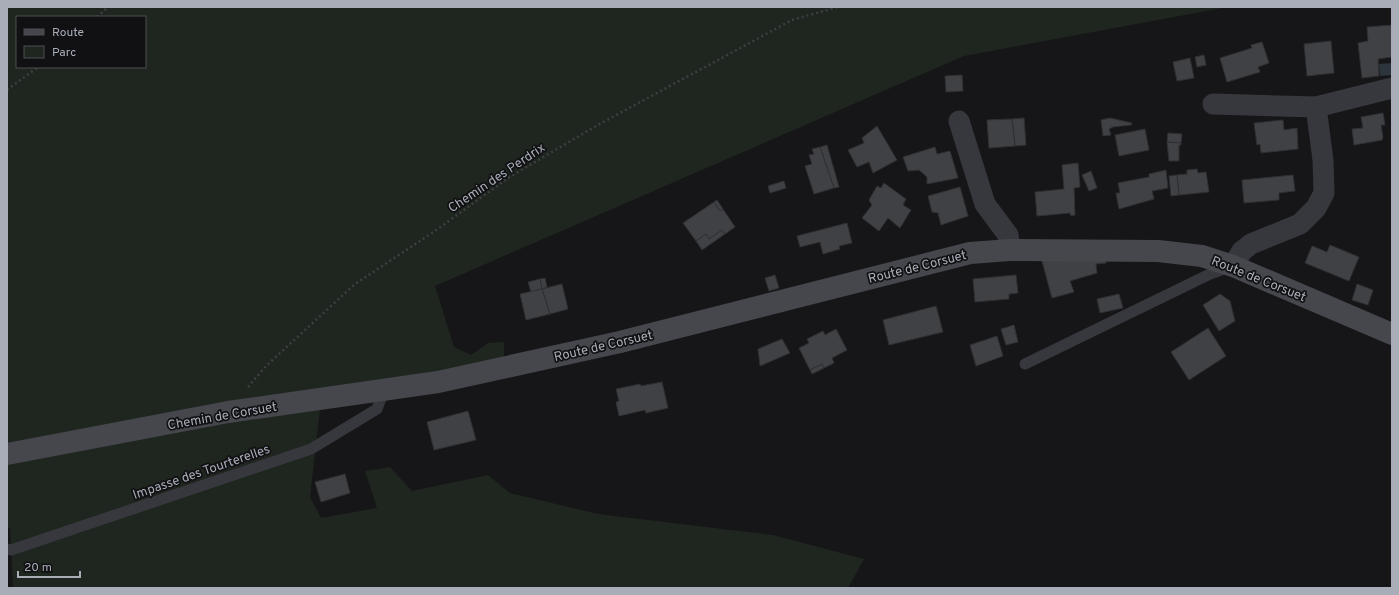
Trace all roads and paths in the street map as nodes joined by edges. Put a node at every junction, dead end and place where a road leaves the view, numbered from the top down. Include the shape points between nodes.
1 (108, 7) edge
2 (838, 7) edge
3 (98, 16) edge
4 (37, 68) edge
5 (1392, 88) edge
6 (7, 90) edge
7 (1213, 104) dead end
8 (1316, 107) junction
9 (959, 122) dead end
10 (1010, 250) junction
11 (1232, 266) junction
12 (1392, 334) edge
13 (1025, 364) dead end
14 (438, 382) joint
15 (384, 390) junction
16 (228, 412) junction
17 (7, 454) edge
18 (7, 550) edge

1 - 3 path
2 - 16 path, Chemin des Perdrix via 792,20 596,126 508,178 355,284 266,366
4 - 6 path
5 - 8 street
7 - 8 street
8 - 11 street via 1324,160 1324,193 1316,208 1300,224 1251,244 1242,251
9 - 10 street via 985,204 1008,235
10 - 11 street, Route de Corsuet via 1158,251 1202,256
10 - 14 street, Route de Corsuet via 970,253 620,342
11 - 12 street, Route de Corsuet
11 - 13 lane via 1210,274
14 - 15 street, Chemin de Corsuet
15 - 16 street, Chemin de Corsuet
15 - 18 lane, Impasse des Tourterelles via 377,409 311,449
16 - 17 street, Chemin de Corsuet

